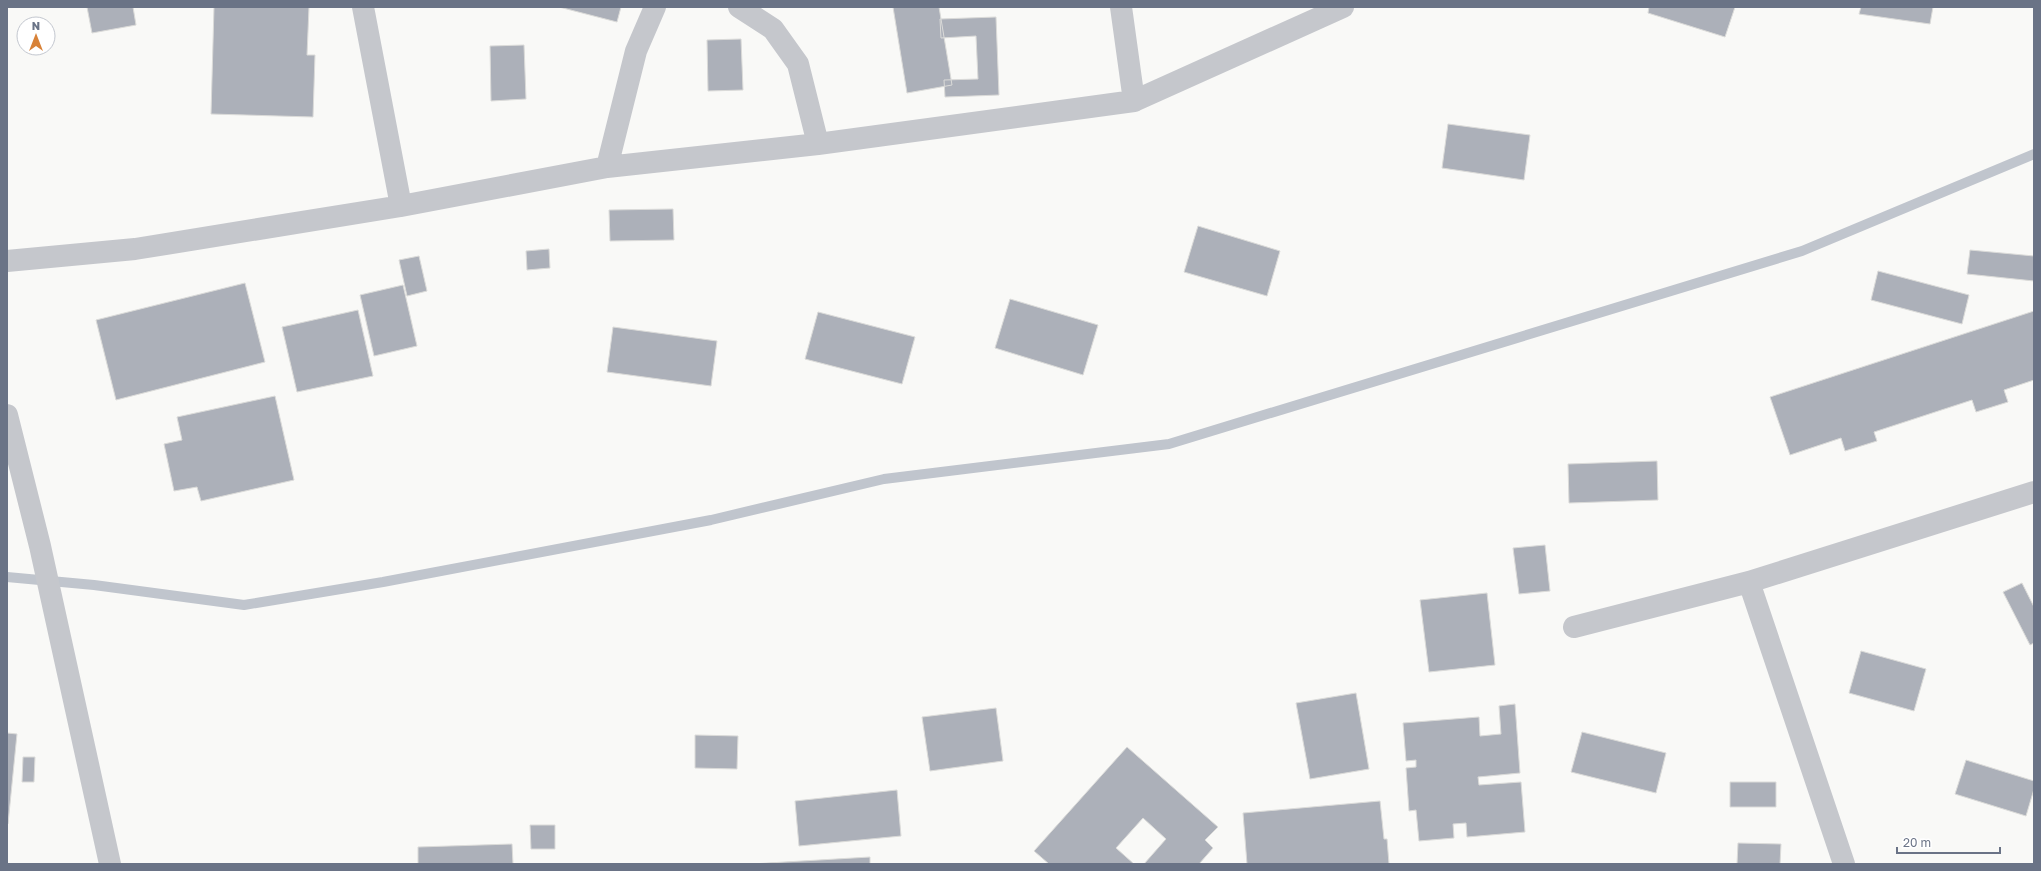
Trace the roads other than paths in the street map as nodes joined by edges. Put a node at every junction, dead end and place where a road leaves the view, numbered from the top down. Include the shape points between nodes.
1 (363, 7) edge
2 (655, 7) edge
3 (739, 7) edge
4 (1121, 7) edge
5 (1343, 7) edge
6 (1134, 101) junction
7 (818, 144) junction
8 (607, 167) junction
9 (401, 206) junction
10 (7, 261) edge
11 (7, 415) edge
12 (2034, 492) edge
13 (1749, 582) junction
14 (1574, 627) dead end
15 (110, 864) edge
16 (1844, 864) edge

1 - 9 street
2 - 8 street via 636,51
3 - 7 street via 773,29 798,64
4 - 6 street
5 - 6 street
6 - 7 street
7 - 8 street
8 - 9 street
9 - 10 street via 135,249
11 - 15 street via 40,546
12 - 13 street
13 - 14 street
13 - 16 street

